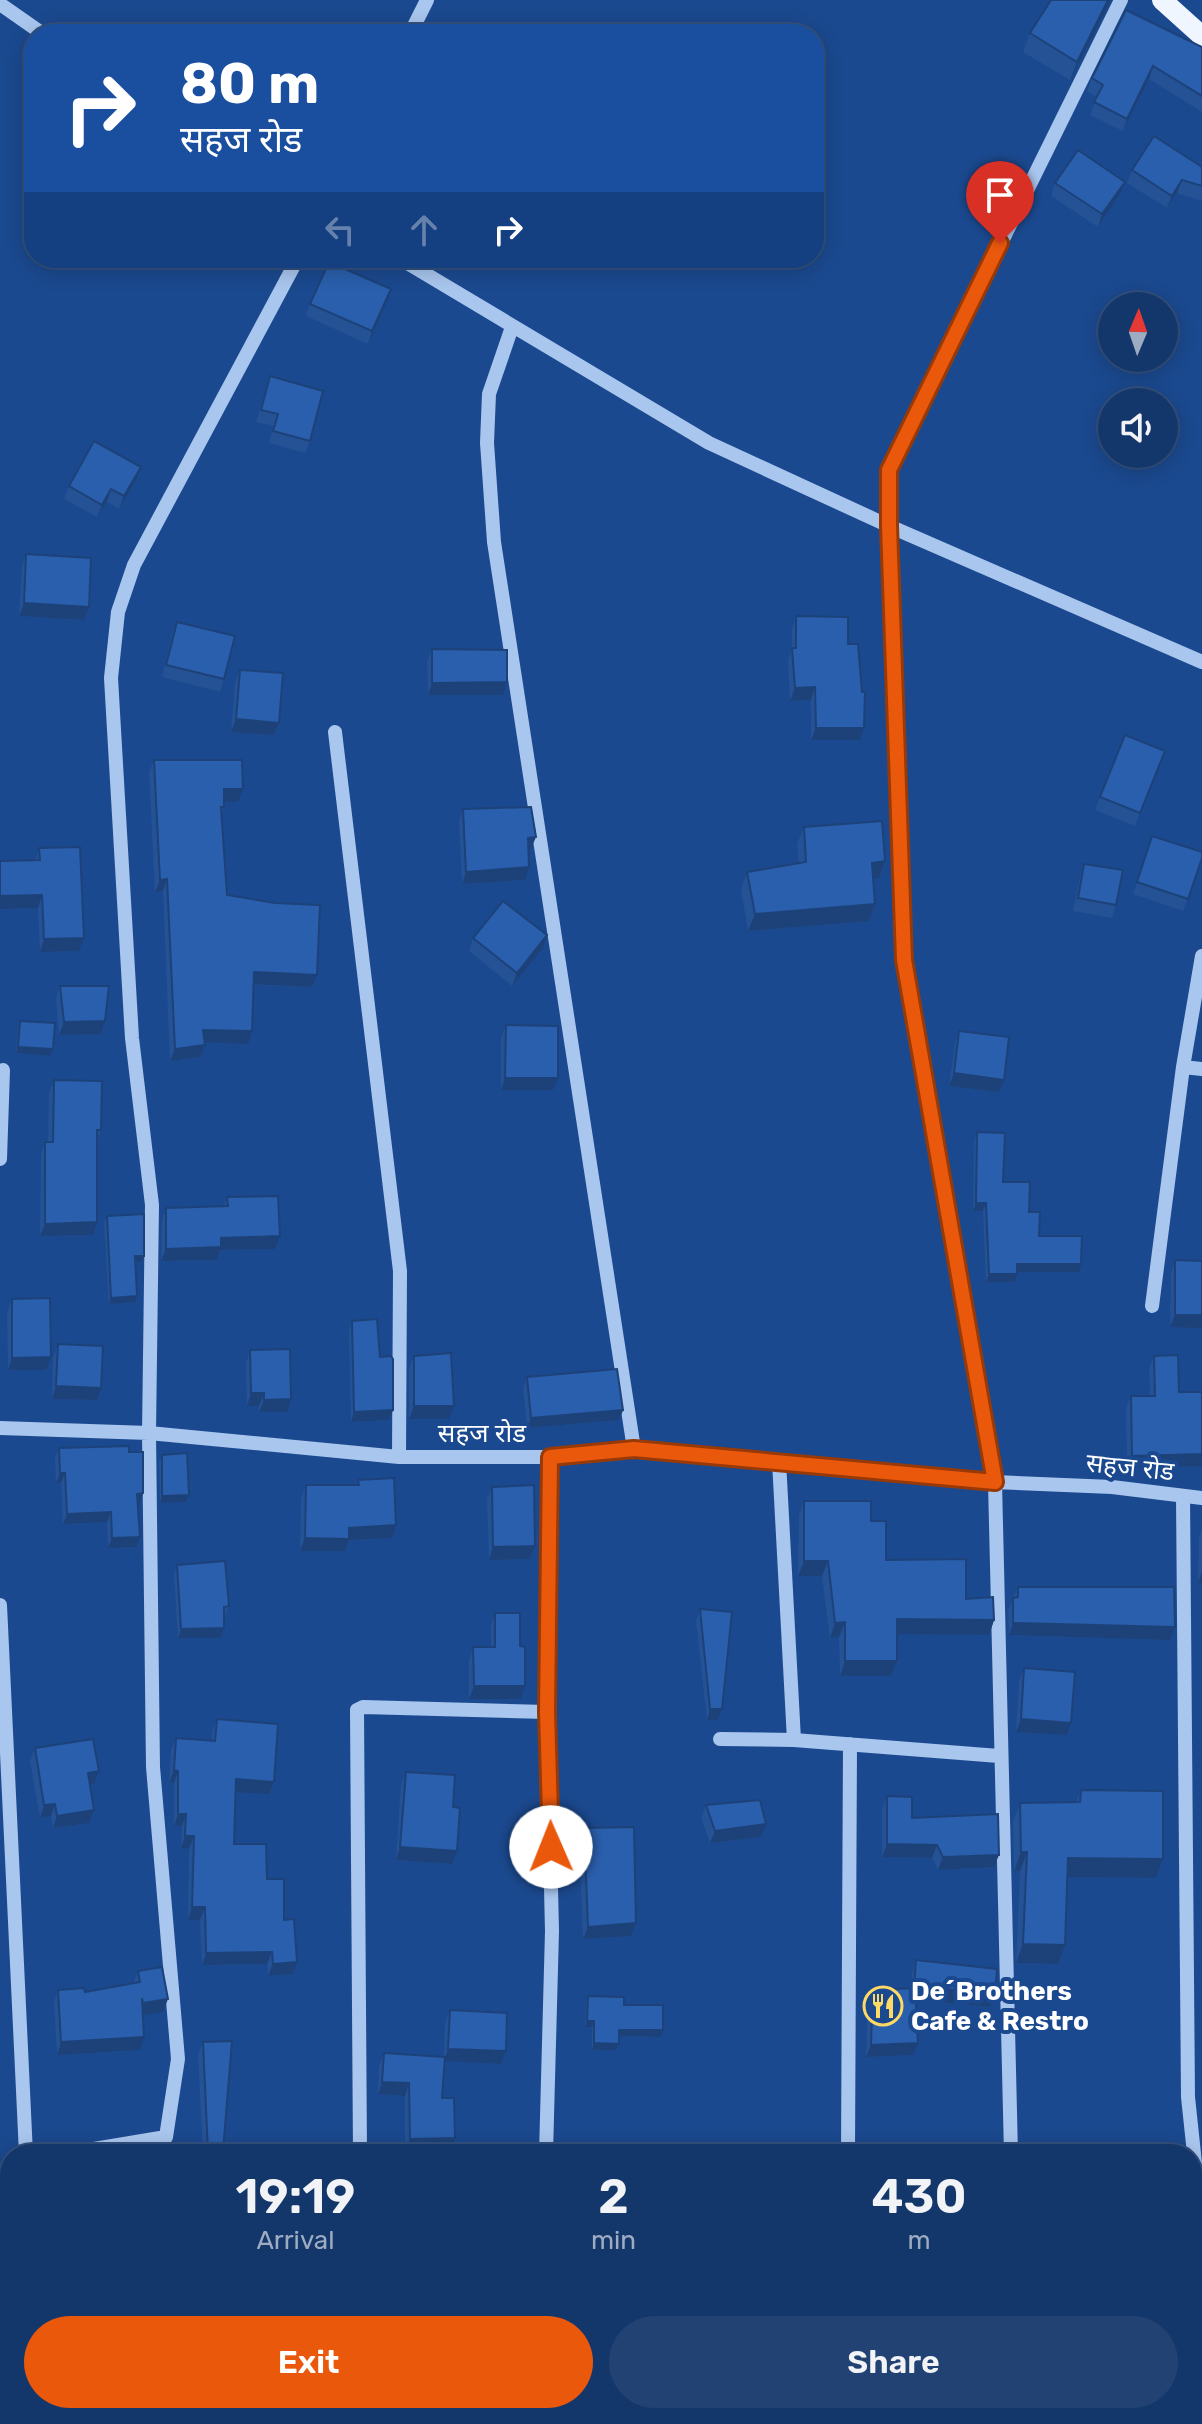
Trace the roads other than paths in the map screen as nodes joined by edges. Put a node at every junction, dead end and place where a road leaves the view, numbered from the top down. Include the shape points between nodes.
1 (427, 0) edge
2 (1121, 0) edge
3 (1162, 0) edge
4 (0, 4) edge
5 (29, 24) edge
6 (415, 24) edge
7 (1202, 36) edge
8 (293, 268) edge
9 (415, 268) edge
10 (512, 327) junction
11 (889, 526) junction
12 (1202, 662) edge
13 (335, 732) dead end
14 (1202, 956) edge
15 (1183, 1067) junction
16 (1202, 1069) edge
17 (3, 1070) dead end
18 (0, 1159) edge
19 (1152, 1306) dead end
20 (0, 1428) edge
21 (149, 1433) junction
22 (634, 1449) junction
23 (399, 1457) junction
24 (550, 1457) junction
25 (779, 1461) junction
26 (995, 1482) junction
27 (1183, 1496) junction
28 (1202, 1498) edge
29 (0, 1605) edge
30 (547, 1712) junction
31 (720, 1739) dead end
32 (794, 1740) junction
33 (850, 1744) junction
34 (999, 1756) junction
35 (6, 1858) edge
36 (25, 2144) edge
37 (124, 2144) edge
38 (360, 2144) edge
39 (546, 2144) edge
40 (848, 2144) edge
41 (1011, 2144) edge
42 (1193, 2144) edge

1 - 6 street
2 - 11 street via 905,432 889,470
3 - 7 main road
4 - 5 street
8 - 21 street via 134,565 118,612 111,678 132,1038 152,1205
9 - 10 street
10 - 11 street via 709,443
10 - 22 street via 489,394 494,542
11 - 12 street
11 - 26 street via 904,960
13 - 23 street via 400,1271
14 - 15 street
15 - 16 street
15 - 19 street
17 - 18 street
20 - 21 street, सहज रोड
21 - 23 street, सहज रोड
21 - 37 street via 153,1767 178,2059 166,2137
22 - 24 street, सहज रोड
22 - 25 street, सहज रोड
23 - 24 street, सहज रोड
24 - 30 street
25 - 26 street, सहज रोड
25 - 32 street
26 - 27 street, सहज रोड
26 - 34 street
27 - 28 street, सहज रोड
27 - 42 street via 1188,2097
29 - 35 street
30 - 38 street via 357,1710
30 - 39 street via 552,1931
31 - 32 street
32 - 33 street
33 - 34 street
33 - 40 street
34 - 41 street
35 - 36 street

